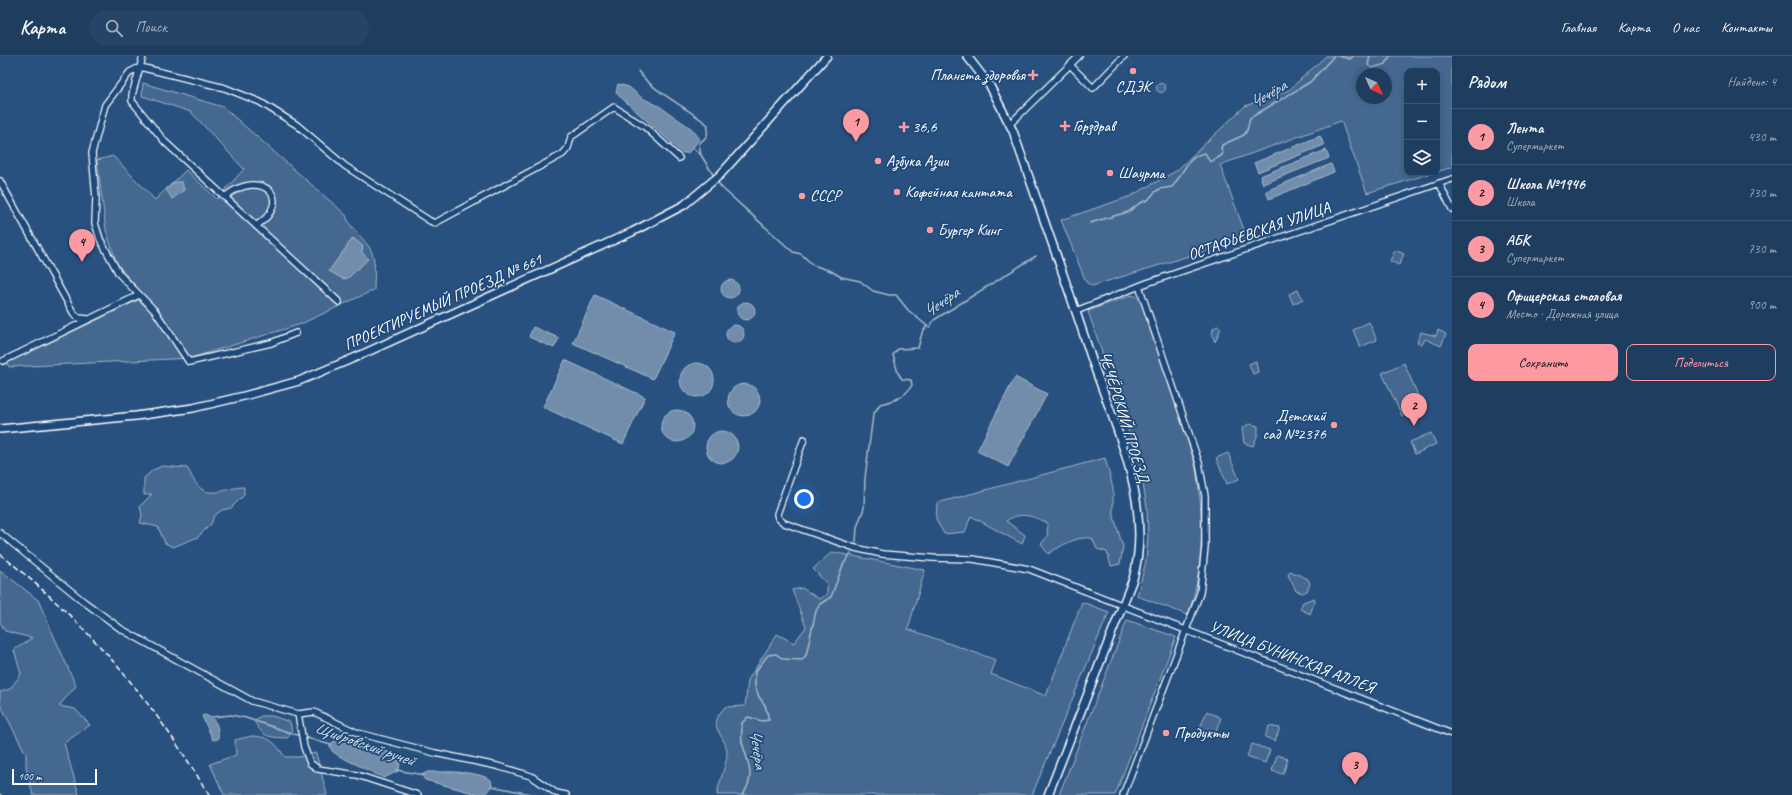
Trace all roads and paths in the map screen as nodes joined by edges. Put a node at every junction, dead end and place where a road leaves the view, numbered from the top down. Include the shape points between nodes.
1 (144, 56) edge
2 (827, 56) edge
3 (967, 56) edge
4 (1079, 56) edge
5 (1124, 56) edge
6 (1070, 65) junction
7 (140, 67) junction
8 (1010, 124) junction
9 (678, 158) dead end
10 (1452, 179) edge
11 (0, 181) edge
12 (1439, 183) junction
13 (226, 196) junction
14 (1452, 209) edge
15 (256, 226) junction
16 (1139, 286) junction
17 (139, 295) junction
18 (339, 302) dead end
19 (1076, 311) junction
20 (88, 319) junction
21 (296, 333) dead end
22 (3, 361) dead end
23 (0, 429) edge
24 (804, 439) dead end
25 (0, 533) edge
26 (1123, 606) junction
27 (1186, 630) junction
28 (298, 714) junction
29 (1452, 734) edge
30 (418, 795) edge
31 (566, 795) edge
32 (1048, 795) edge
33 (1123, 795) edge

1 - 7 street
2 - 23 main road, ПРОЕКТИРУЕМЫЙ ПРОЕЗД № 661 via 720,175 684,205 632,232 354,358 299,381 193,408
3 - 8 main road, ЧЕЧЁРСКИЙ ПРОЕЗД via 990,86
4 - 6 street
5 - 6 street via 1093,88
6 - 8 street
7 - 9 street via 225,88 260,102 302,129 345,166 430,221 436,222 563,154 571,137 614,106 645,128
7 - 13 street via 132,101 165,142
7 - 17 street via 130,72 105,105 92,153 96,198 95,223 100,239 119,274
8 - 19 main road, ЧЕЧЁРСКИЙ ПРОЕЗД
10 - 12 street, ОСТАФЬЕВСКАЯ УЛИЦА
11 - 20 street via 74,314 79,318
12 - 14 street
12 - 16 street, ОСТАФЬЕВСКАЯ УЛИЦА
13 - 15 street
13 - 15 street via 234,189 245,185 258,184 269,191 274,205 270,215
15 - 18 street
16 - 19 street, ОСТАФЬЕВСКАЯ УЛИЦА
16 - 27 street via 1198,458 1205,496 1205,547 1200,593
17 - 20 street
17 - 21 street via 155,311 189,362 271,343
19 - 26 main road, ЧЕЧЁРСКИЙ ПРОЕЗД via 1128,464 1136,507 1138,559
20 - 22 street
24 - 26 street, УЛИЦА БУНИНСКАЯ АЛЛЕЯ via 777,514 784,523 821,537 882,554 973,559 1029,569
25 - 28 street via 121,629 252,701
26 - 27 street, УЛИЦА БУНИНСКАЯ АЛЛЕЯ
26 - 32 main road, ЧЕЧЁРСКИЙ ПРОЕЗД
27 - 29 street, УЛИЦА БУНИНСКАЯ АЛЛЕЯ
27 - 33 street
28 - 30 street via 304,747 310,763 318,768 357,775
28 - 31 street via 314,712 358,733 531,776 556,793

